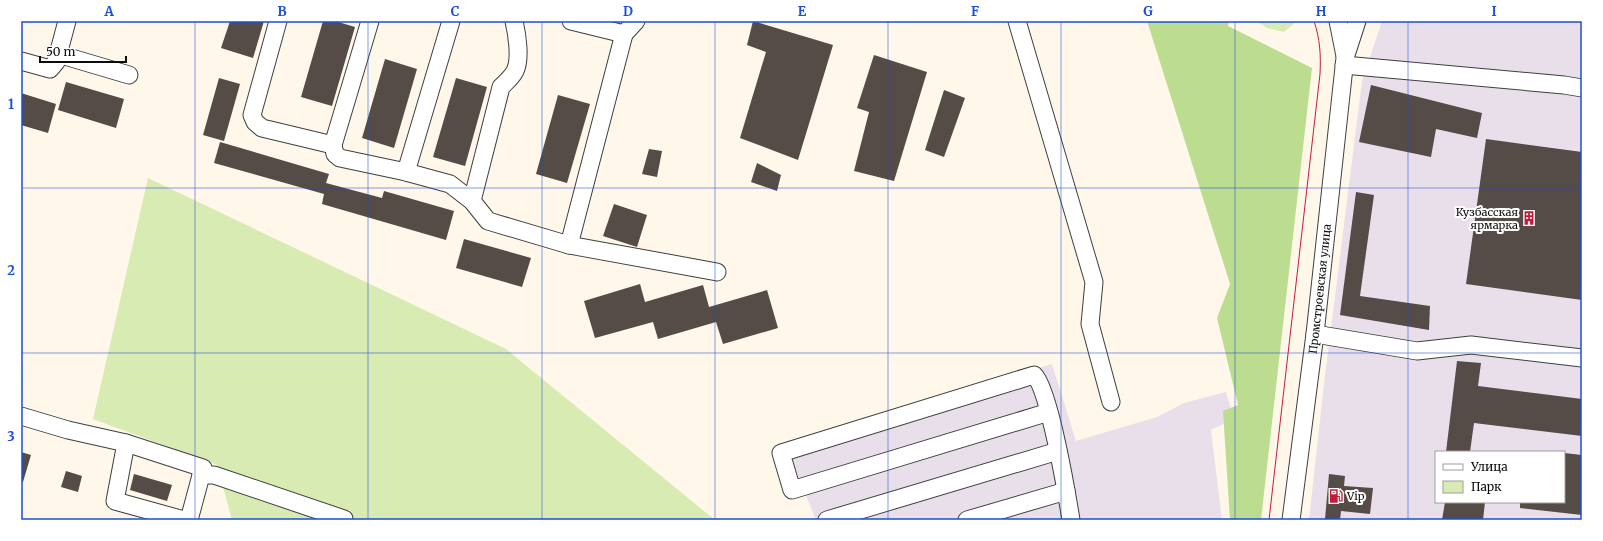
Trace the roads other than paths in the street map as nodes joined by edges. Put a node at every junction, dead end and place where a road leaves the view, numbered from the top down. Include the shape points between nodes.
1 (67, 21) edge
2 (278, 21) edge
3 (370, 21) edge
4 (451, 21) edge
5 (514, 21) edge
6 (571, 21) edge
7 (636, 21) edge
8 (1017, 21) edge
9 (1338, 21) edge
10 (1357, 21) edge
11 (624, 34) junction
12 (58, 54) junction
13 (21, 61) edge
14 (1345, 61) junction
15 (129, 75) dead end
16 (1582, 88) edge
17 (333, 146) junction
18 (406, 172) junction
19 (472, 201) junction
20 (568, 245) junction
21 (717, 272) dead end
22 (1315, 334) junction
23 (1582, 358) edge
24 (1111, 402) dead end
25 (1049, 412) junction
26 (21, 416) edge
27 (126, 443) junction
28 (1058, 451) junction
29 (200, 475) junction
30 (1066, 491) junction
31 (184, 520) edge
32 (189, 520) edge
33 (344, 520) edge
34 (827, 520) edge
35 (967, 520) edge
36 (1072, 520) edge
37 (1291, 520) edge

1 - 12 street
2 - 17 street via 252,115 255,122 262,128
3 - 17 street
4 - 18 street
5 - 19 street via 518,37 516,70 501,87
6 - 11 street
7 - 11 street
8 - 24 street via 1094,282 1090,324
9 - 14 street
10 - 14 street
11 - 20 street
12 - 13 street via 56,62 50,68
12 - 15 street
14 - 16 street
14 - 22 street, Промстроевская улица
17 - 18 street via 335,154 340,158
18 - 19 street via 450,184
19 - 20 street via 488,221
20 - 21 street
22 - 23 street via 1417,351 1471,345
22 - 37 street, Промстроевская улица
25 - 25 street via 1038,378 1034,375 781,454 792,490
25 - 28 street
26 - 27 street
27 - 29 street via 203,468
27 - 31 street via 115,500
28 - 30 street
28 - 34 street
29 - 32 street
29 - 33 street via 214,475
30 - 35 street
30 - 36 street

